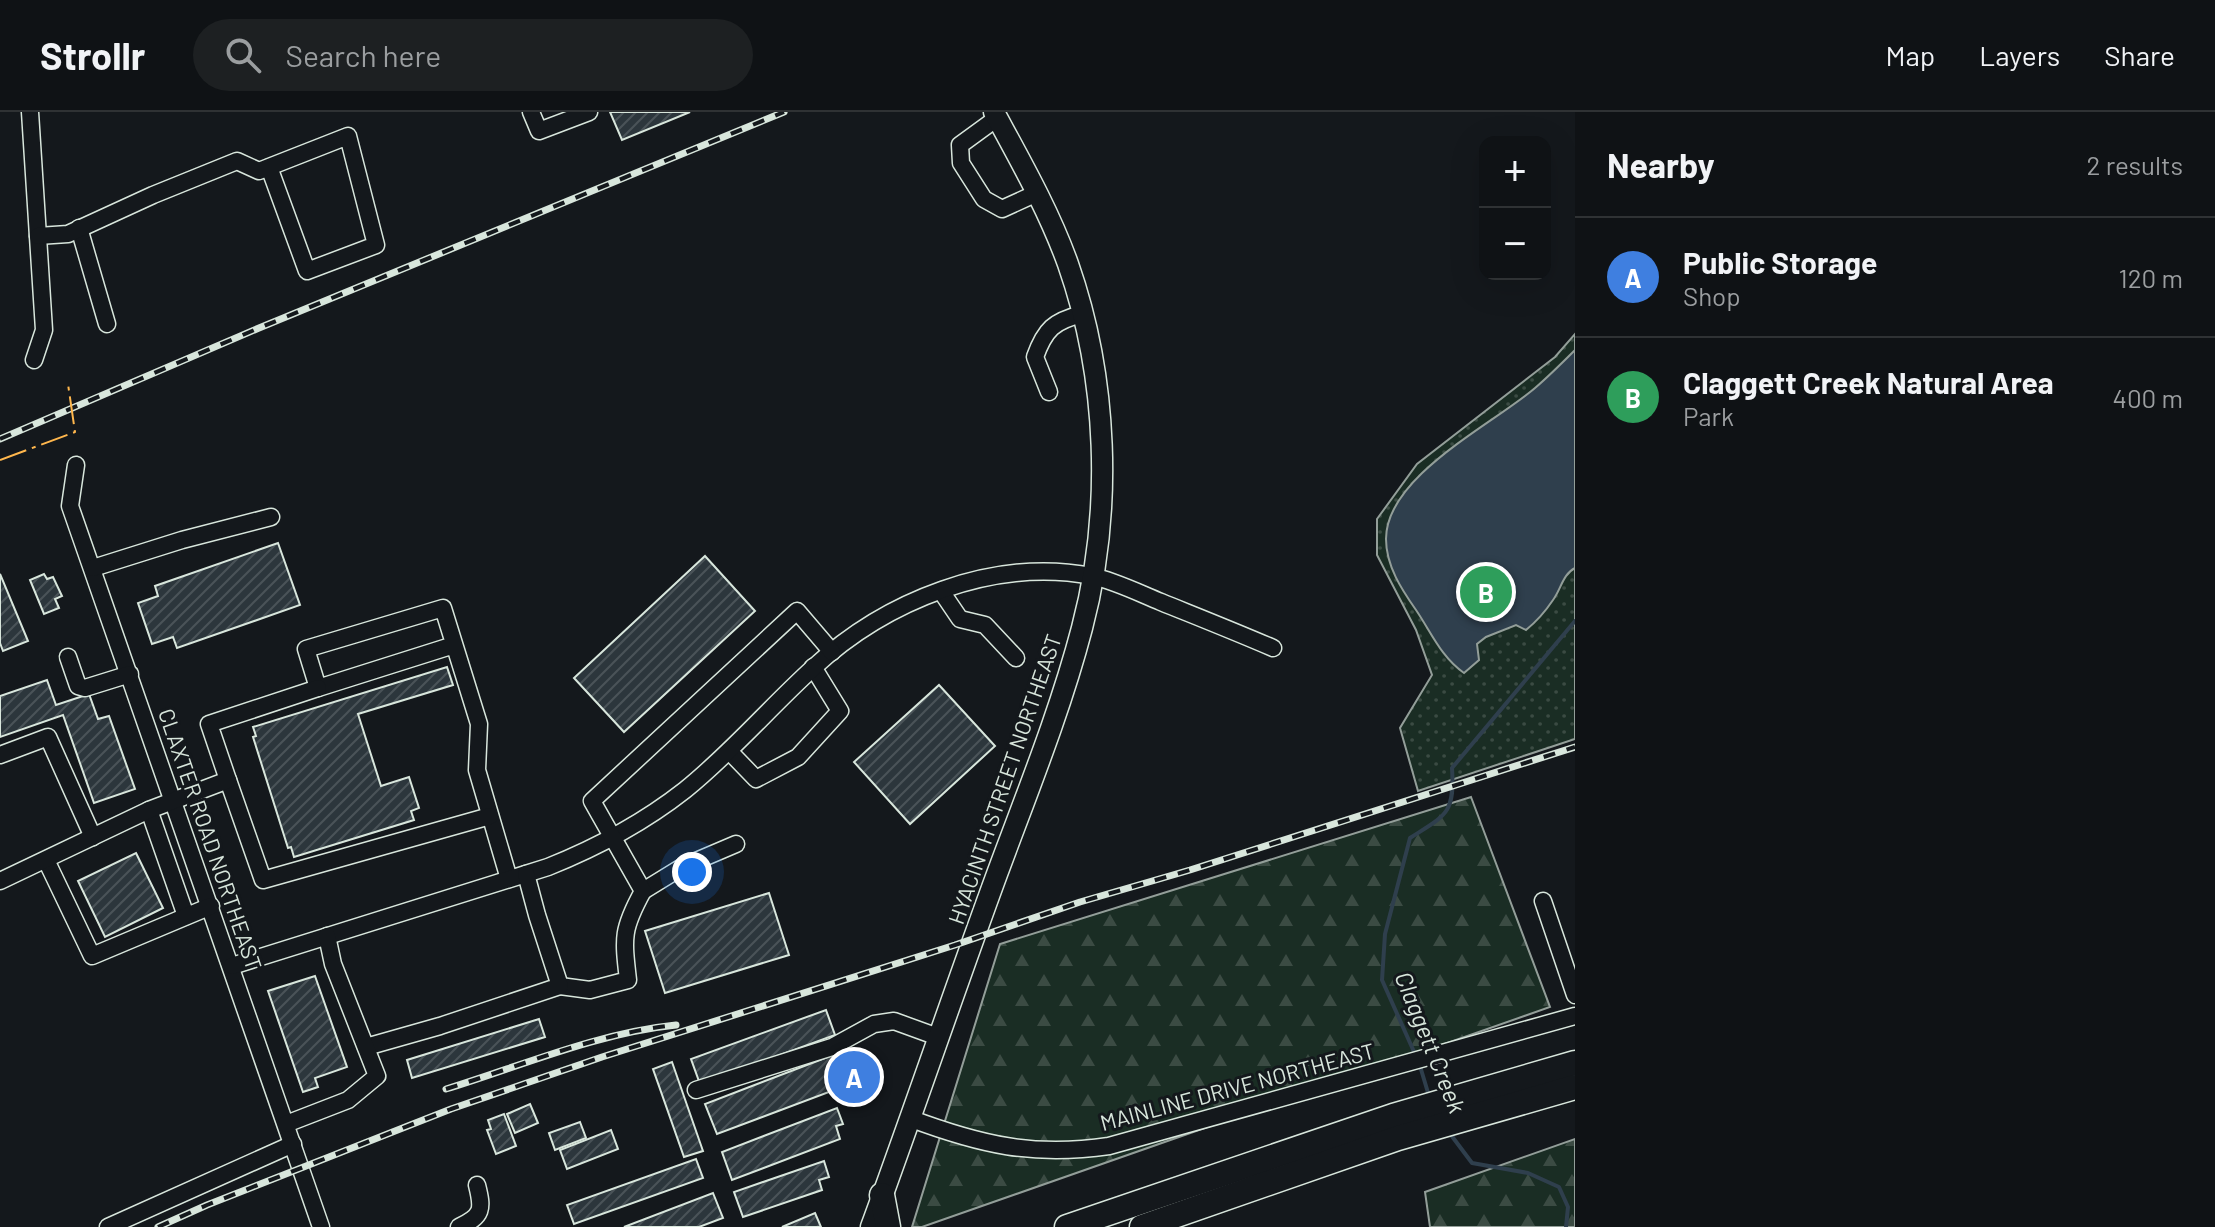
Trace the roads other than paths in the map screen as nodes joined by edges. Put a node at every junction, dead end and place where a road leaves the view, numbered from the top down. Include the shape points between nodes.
1 (30, 112) edge
2 (531, 112) edge
3 (589, 112) edge
4 (995, 115) edge
5 (269, 167) junction
6 (1037, 193) junction
7 (79, 228) junction
8 (38, 236) junction
9 (1082, 314) junction
10 (107, 324) dead end
11 (34, 360) dead end
12 (1049, 392) dead end
13 (76, 465) dead end
14 (271, 517) dead end
15 (93, 568) junction
16 (1093, 576) junction
17 (941, 591) junction
18 (454, 645) junction
19 (1273, 648) dead end
20 (832, 652) junction
21 (68, 657) dead end
22 (1016, 658) dead end
23 (813, 667) junction
24 (130, 674) junction
25 (318, 688) junction
26 (729, 751) junction
27 (0, 755) edge
28 (228, 780) junction
29 (174, 799) junction
30 (149, 810) junction
31 (490, 816) junction
32 (93, 837) junction
33 (614, 837) junction
34 (736, 844) dead end
35 (46, 860) junction
36 (526, 874) junction
37 (509, 879) junction
38 (0, 881) edge
39 (643, 891) junction
40 (1543, 901) dead end
41 (211, 906) junction
42 (186, 916) junction
43 (327, 936) junction
44 (232, 966) junction
45 (560, 986) junction
46 (1575, 995) edge
47 (1575, 1016) edge
48 (938, 1037) junction
49 (366, 1047) junction
50 (1575, 1063) edge
51 (1575, 1087) edge
52 (696, 1090) dead end
53 (1485, 1100) junction
54 (909, 1118) junction
55 (286, 1124) junction
56 (1395, 1127) junction
57 (293, 1144) junction
58 (477, 1185) dead end
59 (882, 1195) junction
60 (108, 1227) edge
61 (321, 1227) edge
62 (459, 1227) edge
63 (871, 1227) edge
64 (888, 1227) edge
65 (1067, 1227) edge
66 (1142, 1227) edge

1 - 8 street
2 - 3 street via 539,131
4 - 6 main road, HYACINTH STREET NORTHEAST
4 - 6 street via 960,145 961,163 984,199 1002,209
5 - 5 street via 348,136 376,245 307,271
5 - 7 street via 259,171 237,161
6 - 9 main road, HYACINTH STREET NORTHEAST
7 - 8 street
7 - 10 street
8 - 11 street via 44,330
9 - 12 street via 1060,320 1042,336 1035,357
9 - 16 main road, HYACINTH STREET NORTHEAST via 1101,442
13 - 15 street, CLAXTER ROAD NORTHEAST via 70,506
14 - 15 street
15 - 24 street, CLAXTER ROAD NORTHEAST
16 - 17 street via 1000,576
16 - 19 street
16 - 48 main road, HYACINTH STREET NORTHEAST via 1054,719
17 - 20 street via 899,607
17 - 22 street via 960,619 985,625
18 - 25 street
18 - 25 street via 443,608 306,649
18 - 31 street via 479,724 477,770
20 - 23 street
20 - 33 street via 797,611 592,801
21 - 24 street via 78,686 85,688
23 - 26 street
23 - 26 street via 840,711 798,757 756,779
24 - 29 street, CLAXTER ROAD NORTHEAST
25 - 28 street via 209,724
26 - 33 street via 664,806
27 - 32 street via 48,737
28 - 29 street
28 - 31 street via 263,880
29 - 30 street
29 - 41 street, CLAXTER ROAD NORTHEAST
30 - 32 street
30 - 42 street
31 - 37 street
32 - 35 street
33 - 36 street
33 - 39 street
34 - 39 street
35 - 38 street
35 - 42 street via 92,956
36 - 37 street
36 - 45 street
37 - 43 street
39 - 45 street via 627,920 628,980 590,990
40 - 46 street
41 - 42 street
41 - 44 street, CLAXTER ROAD NORTHEAST
43 - 44 street
43 - 49 street
44 - 55 street, CLAXTER ROAD NORTHEAST
45 - 49 street
47 - 54 street, MAINLINE DRIVE NORTHEAST via 1151,1136 1071,1151 989,1144
48 - 52 street via 894,1021 874,1024 832,1047
48 - 54 main road, HYACINTH STREET NORTHEAST
49 - 55 street via 377,1076 348,1100
50 - 53 highway
51 - 53 highway
53 - 56 highway
54 - 59 main road, HYACINTH STREET NORTHEAST
55 - 57 street, CLAXTER ROAD NORTHEAST
56 - 65 highway
56 - 66 highway
57 - 60 street
57 - 61 street, CLAXTER ROAD NORTHEAST
58 - 62 street via 479,1213
59 - 63 main road, HYACINTH STREET NORTHEAST
59 - 64 highway

